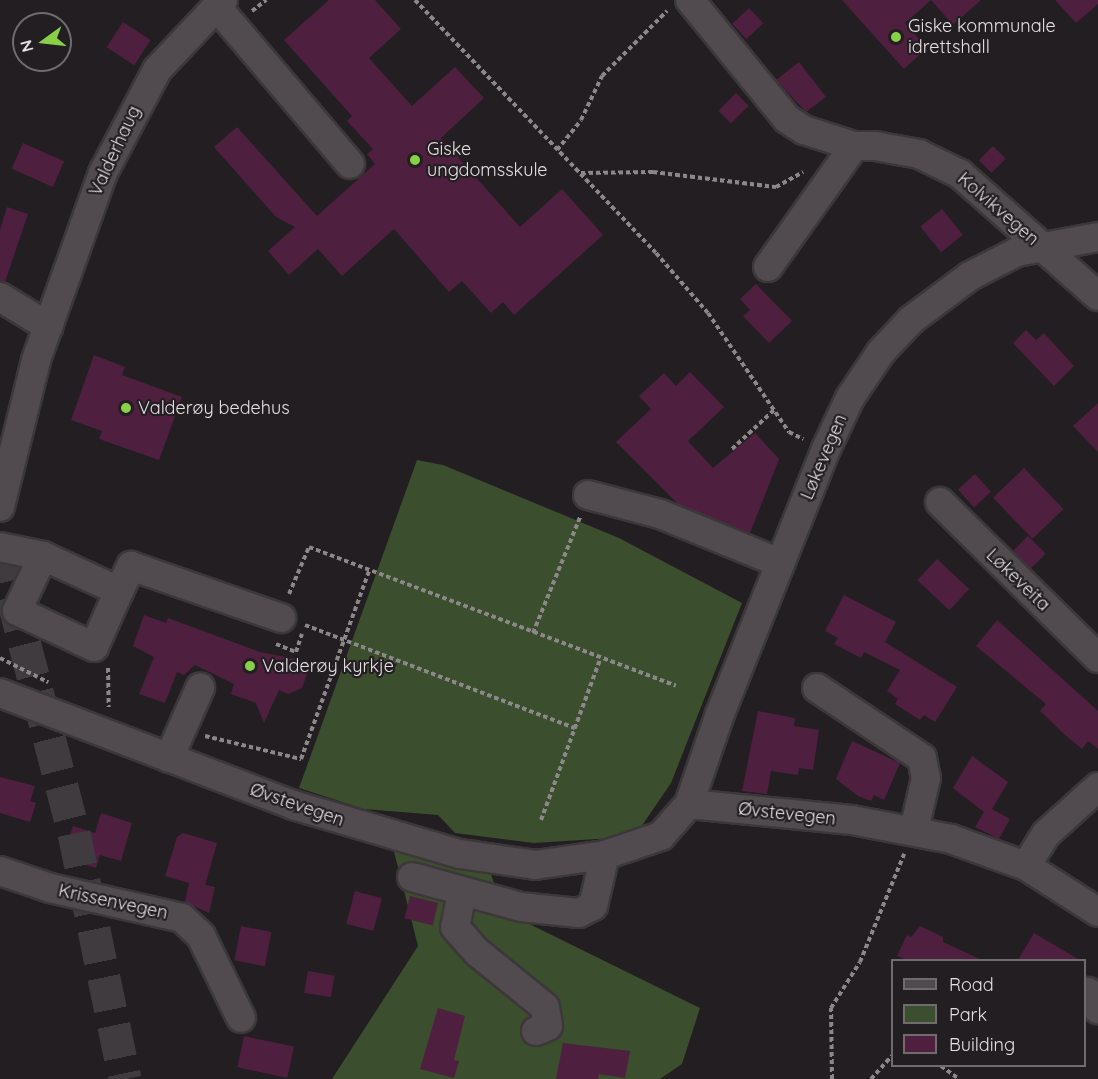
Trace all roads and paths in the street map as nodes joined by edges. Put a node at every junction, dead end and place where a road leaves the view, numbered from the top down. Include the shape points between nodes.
1 (266, 0) edge
2 (415, 0) edge
3 (674, 0) edge
4 (690, 0) edge
5 (224, 11) edge
6 (557, 150) junction
7 (850, 151) junction
8 (350, 164) dead end
9 (580, 173) junction
10 (1098, 237) edge
11 (1042, 246) junction
12 (768, 267) dead end
13 (1098, 296) edge
14 (2, 302) edge
15 (49, 327) junction
16 (774, 410) junction
17 (7, 416) edge
18 (732, 449) dead end
19 (826, 449) junction
20 (588, 495) joint
21 (940, 502) dead end
22 (0, 507) edge
23 (0, 547) edge
24 (43, 555) junction
25 (780, 563) junction
26 (369, 571) junction
27 (119, 591) junction
28 (281, 618) junction
29 (533, 633) junction
30 (342, 642) junction
31 (0, 658) edge
32 (1098, 658) edge
33 (600, 660) junction
34 (59, 686) dead end
35 (676, 686) dead end
36 (200, 688) dead end
37 (817, 688) dead end
38 (0, 693) edge
39 (99, 702) dead end
40 (119, 711) dead end
41 (575, 728) junction
42 (182, 730) junction
43 (169, 758) junction
44 (1098, 787) edge
45 (689, 804) junction
46 (541, 820) dead end
47 (914, 830) junction
48 (605, 855) junction
49 (1026, 866) junction
50 (0, 871) edge
51 (412, 877) dead end
52 (462, 892) junction
53 (1098, 912) edge
54 (241, 1018) dead end
55 (536, 1031) dead end
56 (891, 1057) edge
57 (944, 1067) edge
58 (832, 1079) edge
59 (871, 1079) edge
60 (959, 1079) edge

1 - 5 path
2 - 6 path
3 - 6 path via 663,19 602,76 581,120
4 - 7 street, Kolvikvegen via 787,119
5 - 8 street
5 - 15 street, Valderhaug via 157,70 136,103 102,173
6 - 9 path
7 - 9 path via 776,187 653,172
7 - 11 street, Kolvikvegen via 895,148 938,161 987,195
7 - 12 street
9 - 16 path via 708,313
10 - 11 street, Løkevegen
11 - 13 street, Kolvikvegen
11 - 19 street, Løkevegen via 970,276 911,320 860,381
14 - 15 street
15 - 17 street, Valderhaug
16 - 18 path
16 - 19 path via 789,432
17 - 22 street, Valderhaug
19 - 25 street, Løkevegen
20 - 25 street via 660,514
20 - 29 path
21 - 32 street, Løkeveita
23 - 24 street
24 - 27 street
24 - 27 street via 17,611 27,616 94,647
25 - 45 street, Løkevegen
26 - 28 path via 309,547
26 - 29 path
26 - 30 path
27 - 28 street via 131,566
28 - 30 path
29 - 33 path
30 - 41 path
30 - 42 path via 301,759
31 - 34 path
33 - 35 path
33 - 41 path
36 - 42 street
37 - 47 street via 922,758 926,778
38 - 43 street, Øvstevegen
39 - 40 path
41 - 46 path
42 - 43 street
43 - 48 street, Øvstevegen via 304,809 460,854 535,865
44 - 49 street via 1046,834
45 - 47 street, Øvstevegen
45 - 48 street, Øvstevegen via 661,836
47 - 49 street, Øvstevegen
47 - 58 path via 861,962 831,1008
48 - 52 street via 592,906 579,913 544,911
49 - 53 street, Øvstevegen
50 - 54 street, Krissenvegen via 50,888 182,918 201,936
51 - 52 street
52 - 55 street via 455,927 477,952 545,1007 548,1026
56 - 59 path
57 - 60 path

